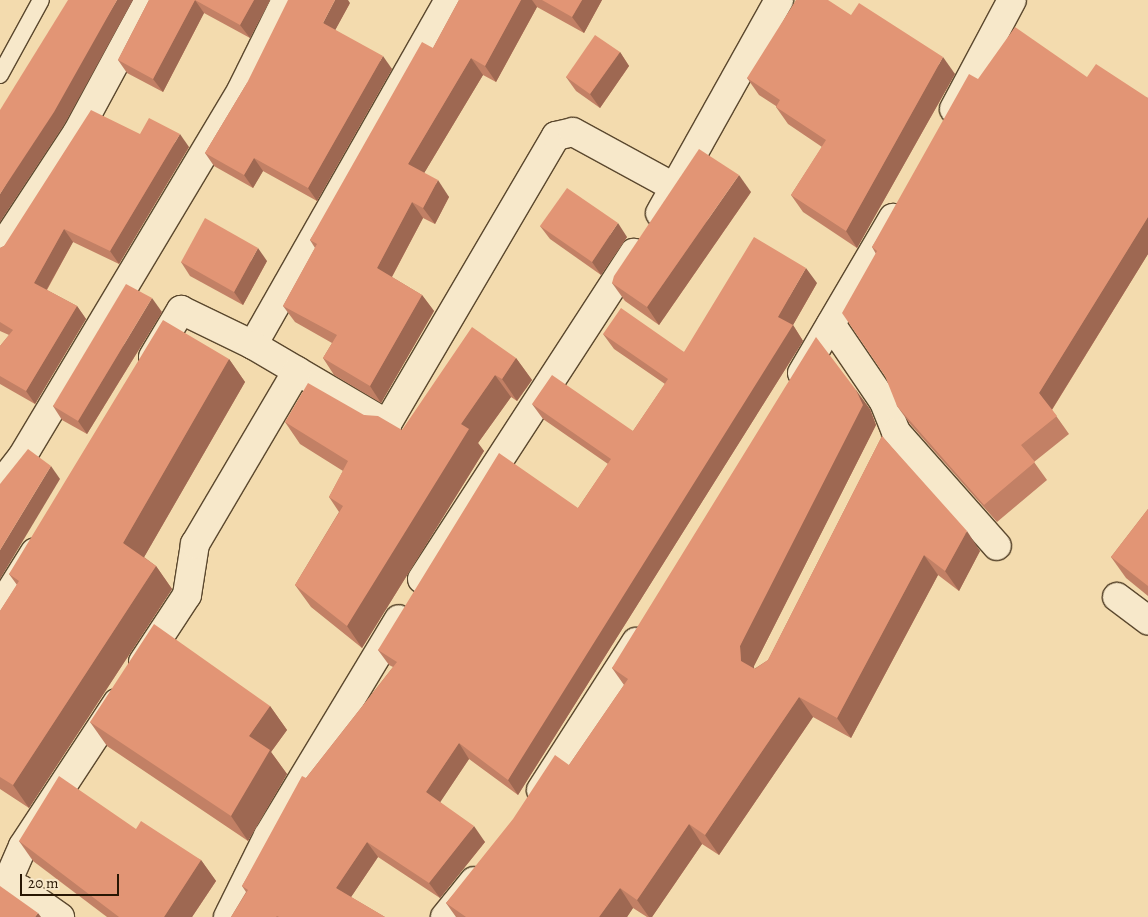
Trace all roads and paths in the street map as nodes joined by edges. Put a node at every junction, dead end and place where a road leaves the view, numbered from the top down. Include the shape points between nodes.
1 (41, 0) edge
2 (149, 0) edge
3 (286, 0) edge
4 (448, 0) edge
5 (779, 0) edge
6 (1012, 0) edge
7 (0, 75) edge
8 (940, 134) edge
9 (674, 187) junction
10 (908, 193) edge
11 (0, 250) edge
12 (831, 324) junction
13 (253, 345) junction
14 (297, 371) junction
15 (137, 384) edge
16 (787, 396) edge
17 (894, 426) junction
18 (880, 452) edge
19 (0, 485) edge
20 (49, 528) edge
21 (997, 546) dead end
22 (1117, 597) dead end
23 (0, 608) edge
24 (652, 616) edge
25 (1148, 620) edge
26 (526, 813) edge
27 (492, 859) edge
28 (1, 893) edge
29 (60, 917) edge
30 (228, 917) edge
31 (444, 917) edge

1 - 7 lane
2 - 11 street via 77,133
3 - 19 street via 242,89 22,457
4 - 13 street
5 - 9 street
6 - 8 street
9 - 14 street via 573,132 556,136 388,424
9 - 30 street via 466,506 268,836
10 - 12 street
12 - 16 street
12 - 17 street via 884,402
13 - 14 street
13 - 15 street via 181,310
14 - 28 street via 195,544 186,595 23,846
17 - 18 street
17 - 21 street
20 - 23 street
22 - 25 street
24 - 26 street
27 - 31 street
28 - 29 street via 20,889

